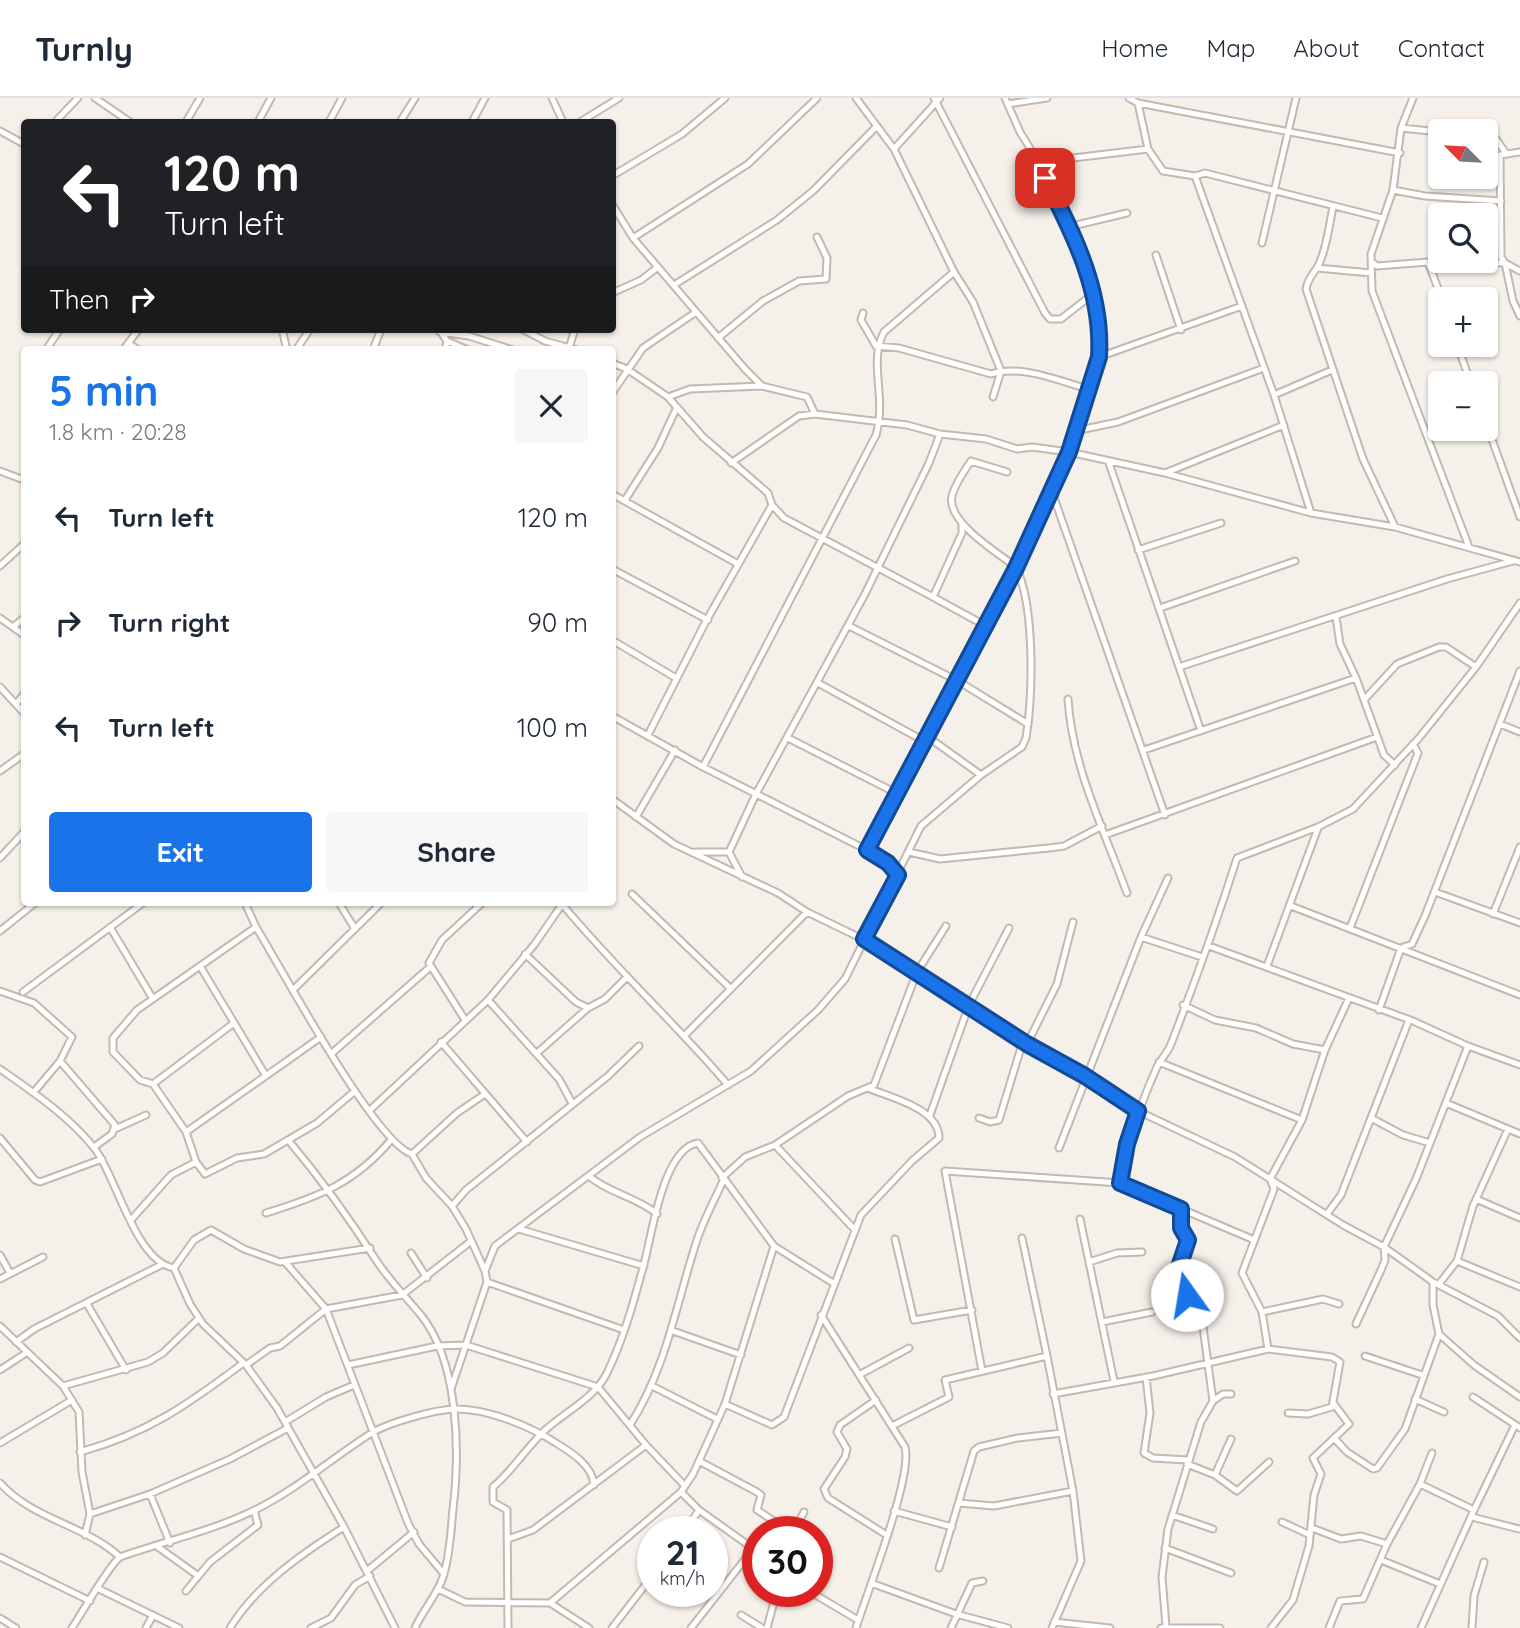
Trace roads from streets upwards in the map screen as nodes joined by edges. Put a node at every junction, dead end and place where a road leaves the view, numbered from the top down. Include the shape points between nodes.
1 (78, 98) edge
2 (96, 98) edge
3 (200, 98) edge
4 (271, 98) edge
5 (342, 98) edge
6 (415, 98) edge
7 (485, 98) edge
8 (552, 98) edge
9 (619, 98) edge
10 (725, 98) edge
11 (817, 98) edge
12 (856, 98) edge
13 (1047, 98) edge
14 (1129, 98) edge
15 (1296, 98) edge
16 (1413, 98) edge
17 (937, 99) edge
18 (1007, 101) edge
19 (1139, 103) junction
20 (58, 119) edge
21 (126, 119) edge
22 (188, 119) edge
23 (260, 119) edge
24 (331, 119) edge
25 (402, 119) edge
26 (474, 119) edge
27 (562, 119) edge
28 (585, 119) edge
29 (877, 127) junction
30 (1401, 128) junction
31 (0, 131) edge
32 (1289, 131) junction
33 (1428, 131) edge
34 (21, 142) edge
35 (1498, 142) edge
36 (894, 149) junction
37 (1148, 149) junction
38 (1505, 152) junction
39 (1520, 152) edge
40 (1400, 153) junction
41 (1040, 162) junction
42 (616, 174) edge
43 (1195, 176) junction
44 (1393, 190) junction
45 (1273, 193) junction
46 (1501, 201) junction
47 (1333, 207) junction
48 (616, 212) edge
49 (1127, 213) dead end
50 (1382, 218) junction
51 (620, 219) junction
52 (616, 222) edge
53 (1069, 227) junction
54 (817, 237) dead end
55 (634, 238) junction
56 (1262, 243) dead end
57 (1156, 254) dead end
58 (1428, 262) edge
59 (1373, 263) junction
60 (1498, 263) edge
61 (1505, 263) junction
62 (658, 267) junction
63 (1317, 268) junction
64 (1520, 271) edge
65 (954, 272) junction
66 (1371, 273) junction
67 (674, 285) junction
68 (616, 291) edge
69 (1093, 294) junction
70 (1242, 306) junction
71 (696, 312) junction
72 (863, 313) dead end
73 (1520, 316) edge
74 (1181, 330) junction
75 (136, 333) edge
76 (442, 333) edge
77 (454, 333) edge
78 (530, 333) edge
79 (718, 338) junction
80 (447, 341) junction
81 (129, 344) joint
82 (132, 346) edge
83 (446, 346) edge
84 (459, 346) edge
85 (500, 346) edge
86 (562, 346) edge
87 (877, 346) junction
88 (1099, 357) junction
89 (616, 365) edge
90 (626, 369) junction
91 (1264, 369) junction
92 (1332, 370) junction
93 (1001, 371) junction
94 (616, 386) edge
95 (762, 386) junction
96 (1088, 389) junction
97 (1274, 395) junction
98 (668, 397) junction
99 (993, 397) dead end
100 (677, 407) junction
101 (815, 414) junction
102 (880, 422) junction
103 (1284, 425) junction
104 (1075, 431) junction
105 (940, 434) junction
106 (1492, 441) edge
107 (1069, 452) junction
108 (730, 463) junction
109 (1109, 463) junction
110 (0, 471) edge
111 (1007, 472) dead end
112 (1164, 473) junction
113 (21, 479) edge
114 (1052, 492) junction
115 (616, 496) edge
116 (625, 500) junction
117 (772, 505) junction
118 (1311, 513) junction
119 (1520, 517) edge
120 (1221, 523) dead end
121 (962, 524) junction
122 (1395, 527) junction
123 (821, 538) junction
124 (21, 547) edge
125 (1469, 547) junction
126 (1138, 550) junction
127 (1296, 561) dead end
128 (1517, 561) edge
129 (738, 564) junction
130 (0, 566) edge
131 (878, 567) junction
132 (1016, 568) junction
133 (616, 571) edge
134 (933, 597) junction
135 (1520, 603) edge
136 (1160, 608) junction
137 (1336, 617) junction
138 (0, 618) edge
139 (21, 620) edge
140 (708, 620) junction
141 (849, 626) junction
142 (986, 626) junction
143 (13, 627) junction
144 (21, 633) edge
145 (616, 642) edge
146 (1179, 667) junction
147 (1476, 667) junction
148 (1520, 671) edge
149 (676, 678) junction
150 (1356, 678) junction
151 (958, 681) junction
152 (818, 683) junction
153 (0, 687) edge
154 (21, 698) edge
155 (1068, 699) dead end
156 (1364, 700) junction
157 (17, 703) junction
158 (21, 709) edge
159 (616, 718) edge
160 (1028, 723) junction
161 (1500, 724) junction
162 (1200, 731) junction
163 (1520, 732) edge
164 (648, 736) junction
165 (1377, 737) junction
166 (788, 738) junction
167 (927, 740) junction
168 (1413, 744) junction
169 (675, 750) junction
170 (1144, 750) junction
171 (21, 756) edge
172 (1395, 765) junction
173 (703, 767) junction
174 (0, 771) edge
175 (981, 775) junction
176 (756, 794) junction
177 (898, 794) junction
178 (616, 802) edge
179 (1165, 815) junction
180 (636, 817) junction
181 (1102, 826) junction
182 (1318, 827) junction
183 (21, 835) edge
184 (1105, 835) junction
185 (867, 850) junction
186 (1519, 851) edge
187 (692, 852) junction
188 (729, 852) junction
189 (909, 852) junction
190 (0, 858) edge
191 (898, 875) junction
192 (742, 877) junction
193 (1168, 878) dead end
194 (1435, 892) junction
195 (1127, 893) dead end
196 (632, 894) dead end
197 (30, 906) edge
198 (139, 906) edge
199 (246, 906) edge
200 (341, 906) edge
201 (378, 906) edge
202 (479, 906) edge
203 (561, 906) edge
204 (564, 906) edge
205 (1292, 906) junction
206 (807, 912) junction
207 (1493, 914) junction
208 (1073, 922) dead end
209 (1520, 923) edge
210 (110, 926) junction
211 (946, 926) dead end
212 (256, 927) junction
213 (1009, 928) dead end
214 (1350, 928) junction
215 (355, 929) junction
216 (0, 931) edge
217 (1141, 937) junction
218 (864, 939) junction
219 (1209, 946) junction
220 (1401, 948) junction
221 (525, 954) junction
222 (1202, 957) junction
223 (200, 966) junction
224 (1267, 966) junction
225 (429, 968) junction
226 (917, 972) junction
227 (627, 977) junction
228 (294, 989) junction
229 (731, 989) junction
230 (0, 991) edge
231 (23, 992) dead end
232 (1520, 995) edge
233 (1349, 998) junction
234 (153, 999) junction
235 (488, 1000) junction
236 (969, 1005) junction
237 (1183, 1005) junction
238 (588, 1008) junction
239 (1379, 1010) junction
240 (464, 1020) junction
241 (1409, 1020) junction
242 (234, 1023) junction
243 (685, 1035) junction
244 (321, 1037) junction
245 (441, 1042) junction
246 (1025, 1043) junction
247 (639, 1046) dead end
248 (1468, 1046) junction
249 (1325, 1050) junction
250 (537, 1053) junction
251 (331, 1054) junction
252 (61, 1060) junction
253 (1159, 1062) junction
254 (1520, 1065) edge
255 (0, 1069) edge
256 (266, 1076) junction
257 (1085, 1076) junction
258 (153, 1084) junction
259 (728, 1085) junction
260 (868, 1088) junction
261 (355, 1091) junction
262 (34, 1092) junction
263 (485, 1094) junction
264 (572, 1103) junction
265 (1446, 1103) junction
266 (370, 1110) junction
267 (1138, 1111) junction
268 (146, 1115) dead end
269 (930, 1115) junction
270 (979, 1118) dead end
271 (1371, 1118) junction
272 (1302, 1120) junction
273 (115, 1129) junction
274 (1508, 1129) junction
275 (186, 1132) junction
276 (1520, 1134) edge
277 (0, 1138) edge
278 (391, 1140) junction
279 (289, 1141) junction
280 (527, 1142) junction
281 (1430, 1143) junction
282 (775, 1145) junction
283 (94, 1147) junction
284 (1059, 1148) dead end
285 (412, 1154) junction
286 (102, 1159) junction
287 (196, 1162) junction
288 (590, 1177) junction
289 (723, 1180) junction
290 (1270, 1180) junction
291 (1120, 1183) junction
292 (331, 1191) junction
293 (1476, 1199) junction
294 (452, 1206) junction
295 (1181, 1209) junction
296 (266, 1213) dead end
297 (657, 1214) junction
298 (1327, 1214) junction
299 (1520, 1217) edge
300 (1080, 1219) dead end
301 (131, 1220) junction
302 (519, 1229) junction
303 (855, 1230) junction
304 (1023, 1238) dead end
305 (895, 1239) dead end
306 (1252, 1239) junction
307 (470, 1242) junction
308 (774, 1246) junction
309 (1384, 1247) junction
310 (370, 1248) junction
311 (1142, 1252) dead end
312 (411, 1253) dead end
313 (0, 1255) edge
314 (43, 1257) dead end
315 (1457, 1261) junction
316 (285, 1262) junction
317 (1089, 1262) junction
318 (163, 1264) junction
319 (644, 1266) junction
320 (174, 1268) junction
321 (485, 1271) junction
322 (10, 1273) junction
323 (427, 1278) junction
324 (0, 1279) edge
325 (487, 1282) junction
326 (833, 1283) junction
327 (1436, 1283) junction
328 (1520, 1287) edge
329 (402, 1295) junction
330 (87, 1304) junction
331 (1339, 1304) dead end
332 (326, 1309) junction
333 (972, 1310) junction
334 (1152, 1312) dead end
335 (1262, 1312) junction
336 (821, 1315) junction
337 (199, 1318) junction
338 (1102, 1322) junction
339 (1356, 1324) dead end
340 (0, 1326) edge
341 (624, 1330) junction
342 (673, 1331) junction
343 (1439, 1334) junction
344 (1520, 1338) edge
345 (16, 1342) junction
346 (466, 1345) junction
347 (437, 1346) junction
348 (909, 1348) dead end
349 (1268, 1349) junction
350 (26, 1353) junction
351 (741, 1355) junction
352 (1047, 1356) junction
353 (1365, 1356) dead end
354 (1209, 1362) junction
355 (244, 1365) junction
356 (348, 1365) junction
357 (0, 1370) edge
358 (126, 1370) junction
359 (982, 1371) junction
360 (859, 1375) junction
361 (1422, 1375) junction
362 (1146, 1377) junction
363 (1114, 1381) junction
364 (354, 1385) junction
365 (63, 1386) junction
366 (652, 1386) junction
367 (597, 1387) junction
368 (451, 1389) junction
369 (1053, 1394) junction
370 (1231, 1394) dead end
371 (1473, 1397) dead end
372 (1520, 1397) edge
373 (1415, 1399) junction
374 (72, 1400) junction
375 (876, 1400) junction
376 (1213, 1401) junction
377 (725, 1404) junction
378 (1334, 1404) junction
379 (456, 1409) junction
380 (1444, 1412) dead end
381 (1288, 1413) dead end
382 (717, 1419) junction
383 (286, 1425) junction
384 (630, 1425) junction
385 (892, 1426) junction
386 (1518, 1427) edge
387 (373, 1433) junction
388 (1062, 1433) junction
389 (542, 1434) junction
390 (1334, 1438) junction
391 (1231, 1439) dead end
392 (0, 1443) edge
393 (646, 1445) junction
394 (80, 1452) junction
395 (1432, 1453) dead end
396 (699, 1461) junction
397 (1188, 1462) junction
398 (1269, 1462) dead end
399 (1215, 1475) junction
400 (314, 1476) junction
401 (0, 1483) edge
402 (1420, 1484) junction
403 (594, 1485) junction
404 (685, 1486) junction
405 (1073, 1491) junction
406 (681, 1492) junction
407 (150, 1494) junction
408 (959, 1503) junction
409 (254, 1510) junction
410 (699, 1510) junction
411 (894, 1511) junction
412 (804, 1512) dead end
413 (1473, 1513) junction
414 (90, 1514) junction
415 (1172, 1515) junction
416 (695, 1516) edge
417 (766, 1516) edge
418 (802, 1516) edge
419 (1282, 1522) dead end
420 (344, 1527) junction
421 (952, 1527) junction
422 (1312, 1528) junction
423 (1519, 1529) edge
424 (1213, 1530) dead end
425 (414, 1532) junction
426 (885, 1534) junction
427 (85, 1535) junction
428 (1310, 1535) junction
429 (508, 1539) junction
430 (742, 1541) edge
431 (170, 1543) junction
432 (1387, 1544) junction
433 (158, 1547) junction
434 (1165, 1548) junction
435 (0, 1557) edge
436 (120, 1557) junction
437 (1381, 1560) junction
438 (1484, 1562) dead end
439 (742, 1568) edge
440 (939, 1568) dead end
441 (1231, 1573) dead end
442 (369, 1574) junction
443 (444, 1574) junction
444 (197, 1575) junction
445 (983, 1581) dead end
446 (871, 1583) junction
447 (1440, 1584) junction
448 (99, 1589) junction
449 (438, 1589) junction
450 (186, 1591) dead end
451 (637, 1596) edge
452 (90, 1601) junction
453 (509, 1602) junction
454 (550, 1602) junction
455 (833, 1605) edge
456 (771, 1607) edge
457 (1062, 1609) junction
458 (956, 1614) junction
459 (153, 1615) junction
460 (741, 1615) dead end
461 (0, 1618) edge
462 (858, 1620) junction
463 (1070, 1622) junction
464 (1053, 1625) edge
465 (16, 1628) edge
466 (72, 1628) edge
467 (146, 1628) edge
468 (179, 1628) edge
469 (230, 1628) edge
470 (311, 1628) edge
471 (395, 1628) edge
472 (415, 1628) edge
473 (508, 1628) edge
474 (589, 1628) edge
475 (612, 1628) edge
476 (691, 1628) edge
477 (764, 1628) edge
478 (856, 1628) edge
479 (951, 1628) edge
480 (1008, 1628) edge
481 (1110, 1628) edge
482 (1163, 1628) edge
483 (1220, 1628) edge
484 (1270, 1628) edge
485 (1329, 1628) edge
486 (1421, 1628) edge
487 (1472, 1628) edge

1 - 20 street
2 - 21 street
3 - 22 street
4 - 23 street
5 - 24 street
6 - 25 street
7 - 26 street
8 - 27 street
9 - 28 street
10 - 42 street via 682,134
11 - 55 street via 748,164
12 - 29 street
13 - 18 street
14 - 19 street
15 - 32 street
16 - 30 street
17 - 36 street
17 - 69 street via 1045,313 1051,319 1061,319
18 - 41 street
19 - 32 street
19 - 37 street
29 - 36 street
29 - 67 street via 777,220
30 - 33 street
30 - 40 street
31 - 34 street
32 - 40 street
32 - 45 street
35 - 38 street
36 - 65 street
37 - 41 street
37 - 43 street via 1163,171
38 - 39 street
38 - 46 street via 1498,165
40 - 44 street
41 - 53 street
43 - 45 street via 1205,173
43 - 70 street
44 - 46 street
44 - 50 street
45 - 47 street
45 - 56 street
46 - 61 street via 1501,257
47 - 50 street
47 - 63 street
48 - 51 street
49 - 53 street
50 - 59 street via 1371,254
51 - 52 street
51 - 55 street
53 - 69 street via 1088,268
54 - 79 street via 827,258 827,279 799,281 763,301
55 - 62 street
57 - 74 street
58 - 59 street
59 - 66 street
60 - 61 street
61 - 64 street
61 - 73 street
62 - 67 street
62 - 68 street
63 - 66 street
63 - 92 street via 1307,278 1306,289
65 - 87 street via 884,332
65 - 93 street via 973,302
66 - 125 street via 1372,291
67 - 71 street
69 - 88 street
70 - 74 street
70 - 91 street
71 - 79 street
71 - 90 street via 643,348
72 - 87 street via 861,320
74 - 88 street
75 - 81 street
76 - 80 street
77 - 85 street
78 - 86 street
79 - 95 street
80 - 83 street
80 - 84 street
81 - 82 street
87 - 93 street via 900,348 991,374
87 - 102 street
88 - 96 street
89 - 90 street
90 - 94 street
90 - 98 street
91 - 97 street
91 - 104 street via 1118,422
92 - 97 street
92 - 122 street via 1363,458
93 - 96 street via 1031,373
93 - 99 street
95 - 98 street via 690,389
95 - 101 street via 807,397
96 - 104 street
97 - 103 street
98 - 100 street
100 - 108 street
100 - 116 street
101 - 102 street
101 - 108 street via 799,416
102 - 105 street
102 - 123 street
103 - 112 street
103 - 118 street
104 - 107 street
105 - 107 street via 986,439 1017,449
105 - 131 street
106 - 119 street
107 - 109 street
107 - 114 street
108 - 117 street via 768,493
109 - 112 street
109 - 126 street
110 - 113 street
111 - 121 street via 971,461 952,495 952,507
112 - 118 street
114 - 132 street
114 - 170 street
115 - 116 street
116 - 129 street
117 - 123 street via 784,518
117 - 129 street
118 - 122 street
120 - 126 street
121 - 132 street
121 - 134 street
122 - 125 street
123 - 131 street
123 - 173 street
124 - 130 street
125 - 128 street
126 - 136 street
127 - 136 street
128 - 137 street
129 - 140 street
131 - 134 street
131 - 141 street
132 - 142 street
132 - 160 street via 1025,585 1030,623
133 - 140 street
134 - 142 street
135 - 147 street
136 - 146 street
137 - 146 street
137 - 150 street via 1340,644
138 - 143 street
139 - 143 street
140 - 149 street
141 - 151 street
141 - 152 street
142 - 151 street
143 - 144 street
145 - 149 street
146 - 162 street
147 - 156 street via 1439,647 1397,664
147 - 168 street
148 - 161 street
149 - 164 street
150 - 156 street
150 - 162 street
151 - 160 street
151 - 167 street
152 - 166 street
152 - 167 street
153 - 157 street
154 - 157 street
155 - 181 street via 1071,732
156 - 165 street
157 - 158 street
159 - 164 street
160 - 175 street via 1022,747
161 - 163 street
161 - 194 street
162 - 170 street
164 - 169 street
165 - 172 street via 1384,755
165 - 179 street
166 - 176 street
166 - 177 street
167 - 175 street
167 - 177 street
168 - 172 street
168 - 214 street via 1418,753
169 - 173 street
169 - 180 street
170 - 179 street
171 - 174 street
172 - 182 street via 1353,810
173 - 176 street
175 - 189 street via 930,816
176 - 185 street
176 - 188 street
177 - 185 street
178 - 180 street
179 - 184 street
180 - 187 street
181 - 184 street
181 - 189 street via 1064,846 940,859
182 - 205 street
182 - 219 street via 1237,858
183 - 190 street
184 - 195 street
185 - 191 street
186 - 207 street
187 - 188 street
187 - 192 street
188 - 192 street
189 - 191 street
191 - 218 street
192 - 206 street
193 - 217 street
194 - 207 street
194 - 220 street via 1412,944
196 - 229 street
197 - 216 street
198 - 210 street
199 - 212 street
200 - 215 street
201 - 215 street
202 - 225 street via 442,940
203 - 221 street
204 - 227 street
205 - 214 street
205 - 224 street
206 - 218 street
206 - 229 street
207 - 209 street
208 - 246 street via 1057,984
210 - 231 street
210 - 234 street
211 - 226 street
212 - 223 street
212 - 228 street
213 - 236 street
214 - 220 street
215 - 228 street
217 - 222 street
217 - 257 street
218 - 226 street
218 - 259 street via 845,979 818,1010 751,1071
219 - 222 street
219 - 224 street
220 - 232 street
220 - 239 street
221 - 235 street
221 - 238 street
222 - 237 street
223 - 234 street
223 - 242 street
224 - 233 street
225 - 240 street
225 - 251 street
226 - 236 street
226 - 260 street via 878,1078
227 - 238 street via 605,999
227 - 243 street
228 - 244 street
229 - 243 street
230 - 252 street via 34,1003 69,1032 72,1042
233 - 239 street
233 - 249 street
234 - 258 street via 119,1028 111,1046 140,1080
235 - 240 street
235 - 250 street
236 - 246 street
236 - 269 street
237 - 249 street via 1215,1020
237 - 253 street via 1170,1047
238 - 250 street
239 - 241 street
240 - 245 street
241 - 248 street
241 - 271 street
242 - 256 street
242 - 258 street
243 - 259 street
244 - 251 street
244 - 256 street
245 - 263 street
245 - 266 street
246 - 257 street
246 - 270 street via 999,1120
247 - 264 street
248 - 254 street
248 - 265 street
249 - 272 street
250 - 264 street
251 - 261 street
252 - 262 street
252 - 273 street
253 - 267 street
253 - 272 street
255 - 262 street
256 - 275 street
257 - 267 street
257 - 284 street
258 - 275 street
259 - 288 street via 640,1137
260 - 269 street
260 - 282 street
261 - 266 street
261 - 279 street
262 - 283 street
263 - 280 street
263 - 285 street
264 - 280 street
265 - 274 street
265 - 281 street
266 - 278 street
267 - 290 street via 1235,1157
267 - 291 street
268 - 273 street
269 - 303 street via 939,1131 937,1141 881,1191
271 - 281 street
271 - 298 street via 1341,1195
272 - 290 street
273 - 283 street
274 - 276 street
274 - 293 street
275 - 287 street
277 - 286 street via 40,1182
278 - 285 street via 402,1152
278 - 292 street via 367,1165
279 - 287 street via 205,1174
279 - 292 street
280 - 294 street
281 - 309 street
282 - 289 street via 745,1157
282 - 303 street
283 - 286 street
285 - 294 street via 426,1178
286 - 301 street
287 - 301 street via 171,1175
288 - 297 street
288 - 302 street
289 - 297 street via 695,1143 676,1158
289 - 308 street
289 - 342 street via 696,1241
290 - 298 street
290 - 306 street via 1273,1189
291 - 295 street
291 - 333 street via 945,1171
292 - 296 street
292 - 310 street via 339,1209
293 - 299 street
293 - 315 street
294 - 307 street
295 - 306 street
295 - 354 street via 1181,1228 1188,1240 1176,1276 1197,1311
297 - 319 street
298 - 309 street
300 - 317 street
301 - 318 street via 138,1237
302 - 319 street
302 - 321 street via 495,1246
303 - 326 street
304 - 352 street
305 - 333 street via 914,1320
306 - 335 street via 1242,1273
307 - 321 street
307 - 323 street
308 - 326 street
308 - 351 street
309 - 327 street
309 - 339 street via 1385,1260
310 - 316 street
310 - 329 street
311 - 317 street via 1117,1253
312 - 323 street
313 - 322 street
314 - 322 street
315 - 327 street
315 - 328 street
316 - 320 street via 244,1249 211,1230 194,1240
316 - 332 street
317 - 338 street
318 - 320 street
318 - 330 street
319 - 341 street
320 - 337 street
321 - 325 street
322 - 324 street
323 - 329 street
325 - 341 street
325 - 346 street
326 - 336 street
327 - 343 street via 1433,1305
327 - 344 street via 1498,1316
329 - 332 street
329 - 347 street via 420,1314
330 - 345 street
330 - 358 street
331 - 335 street via 1323,1299
332 - 355 street via 280,1346
332 - 356 street
333 - 359 street
334 - 338 street
335 - 349 street
336 - 360 street
336 - 377 street via 779,1422 772,1425
337 - 355 street
337 - 358 street via 163,1353
338 - 363 street
340 - 345 street
341 - 367 street
342 - 351 street
342 - 366 street
343 - 361 street
343 - 372 street
345 - 350 street
346 - 347 street
346 - 367 street
346 - 368 street
347 - 356 street
347 - 368 street
348 - 360 street
349 - 354 street
349 - 378 street via 1338,1359 1341,1366
350 - 357 street
350 - 365 street
351 - 377 street
352 - 359 street
352 - 369 street
353 - 361 street
354 - 362 street
354 - 376 street
355 - 383 street
355 - 394 street via 157,1423
356 - 364 street
358 - 365 street
359 - 385 street via 945,1380 949,1397
360 - 375 street
361 - 373 street
362 - 363 street
362 - 397 street via 1150,1413 1144,1453
363 - 369 street
364 - 383 street via 326,1397
364 - 387 street
365 - 374 street
366 - 382 street
366 - 384 street
367 - 384 street
367 - 389 street
368 - 379 street
369 - 388 street
370 - 376 street
371 - 386 street
373 - 380 street
373 - 390 street via 1405,1429 1377,1468 1368,1467
374 - 392 street
374 - 394 street via 79,1412
375 - 385 street
375 - 426 street via 840,1425 845,1457 824,1489 828,1498
376 - 397 street
377 - 382 street
378 - 381 street via 1308,1415
378 - 390 street via 1349,1422
379 - 387 street
379 - 389 street
379 - 443 street via 455,1493
382 - 396 street
383 - 400 street
383 - 407 street via 264,1443
384 - 393 street
385 - 411 street via 908,1458
386 - 413 street
387 - 400 street
387 - 425 street
388 - 405 street
388 - 408 street via 979,1447
389 - 403 street via 585,1465
389 - 429 street via 492,1492 493,1502 507,1510
390 - 422 street via 1313,1460 1321,1474
391 - 399 street
393 - 403 street
393 - 404 street
394 - 414 street
395 - 402 street
396 - 404 street
396 - 417 street via 761,1495 757,1510
397 - 399 street
397 - 415 street
398 - 399 street via 1237,1491
400 - 409 street
400 - 420 street
401 - 427 street via 14,1499
402 - 413 street
402 - 432 street
403 - 429 street via 533,1530
404 - 406 street
405 - 408 street via 994,1506
405 - 457 street via 1082,1561
406 - 410 street
406 - 454 street
407 - 414 street
407 - 431 street
408 - 421 street
409 - 431 street
409 - 444 street via 258,1525
410 - 416 street
410 - 430 street
411 - 421 street
411 - 426 street
412 - 418 street
413 - 423 street
413 - 447 street
414 - 427 street
415 - 424 street
415 - 434 street
419 - 428 street
420 - 442 street
420 - 469 street via 298,1557
421 - 440 street
422 - 428 street
422 - 432 street via 1341,1539 1361,1536
425 - 442 street
425 - 443 street
426 - 446 street
427 - 436 street
428 - 484 street via 1293,1600
429 - 453 street
431 - 433 street
432 - 437 street
433 - 436 street
433 - 444 street
434 - 441 street
434 - 482 street
435 - 452 street
436 - 448 street
437 - 447 street
437 - 485 street via 1363,1599 1340,1601
438 - 487 street via 1474,1596
439 - 476 street
442 - 470 street via 331,1618
442 - 471 street
443 - 449 street
444 - 450 street
445 - 458 street via 972,1583
446 - 458 street
446 - 462 street
447 - 486 street
448 - 452 street
448 - 459 street
449 - 453 street via 465,1602
449 - 472 street
451 - 475 street
452 - 466 street
453 - 454 street
453 - 473 street
454 - 474 street
455 - 462 street
456 - 477 street
457 - 463 street
457 - 464 street
458 - 479 street
458 - 480 street
459 - 467 street
459 - 468 street
460 - 477 street
461 - 465 street
462 - 478 street
463 - 464 street
463 - 481 street
482 - 483 street

